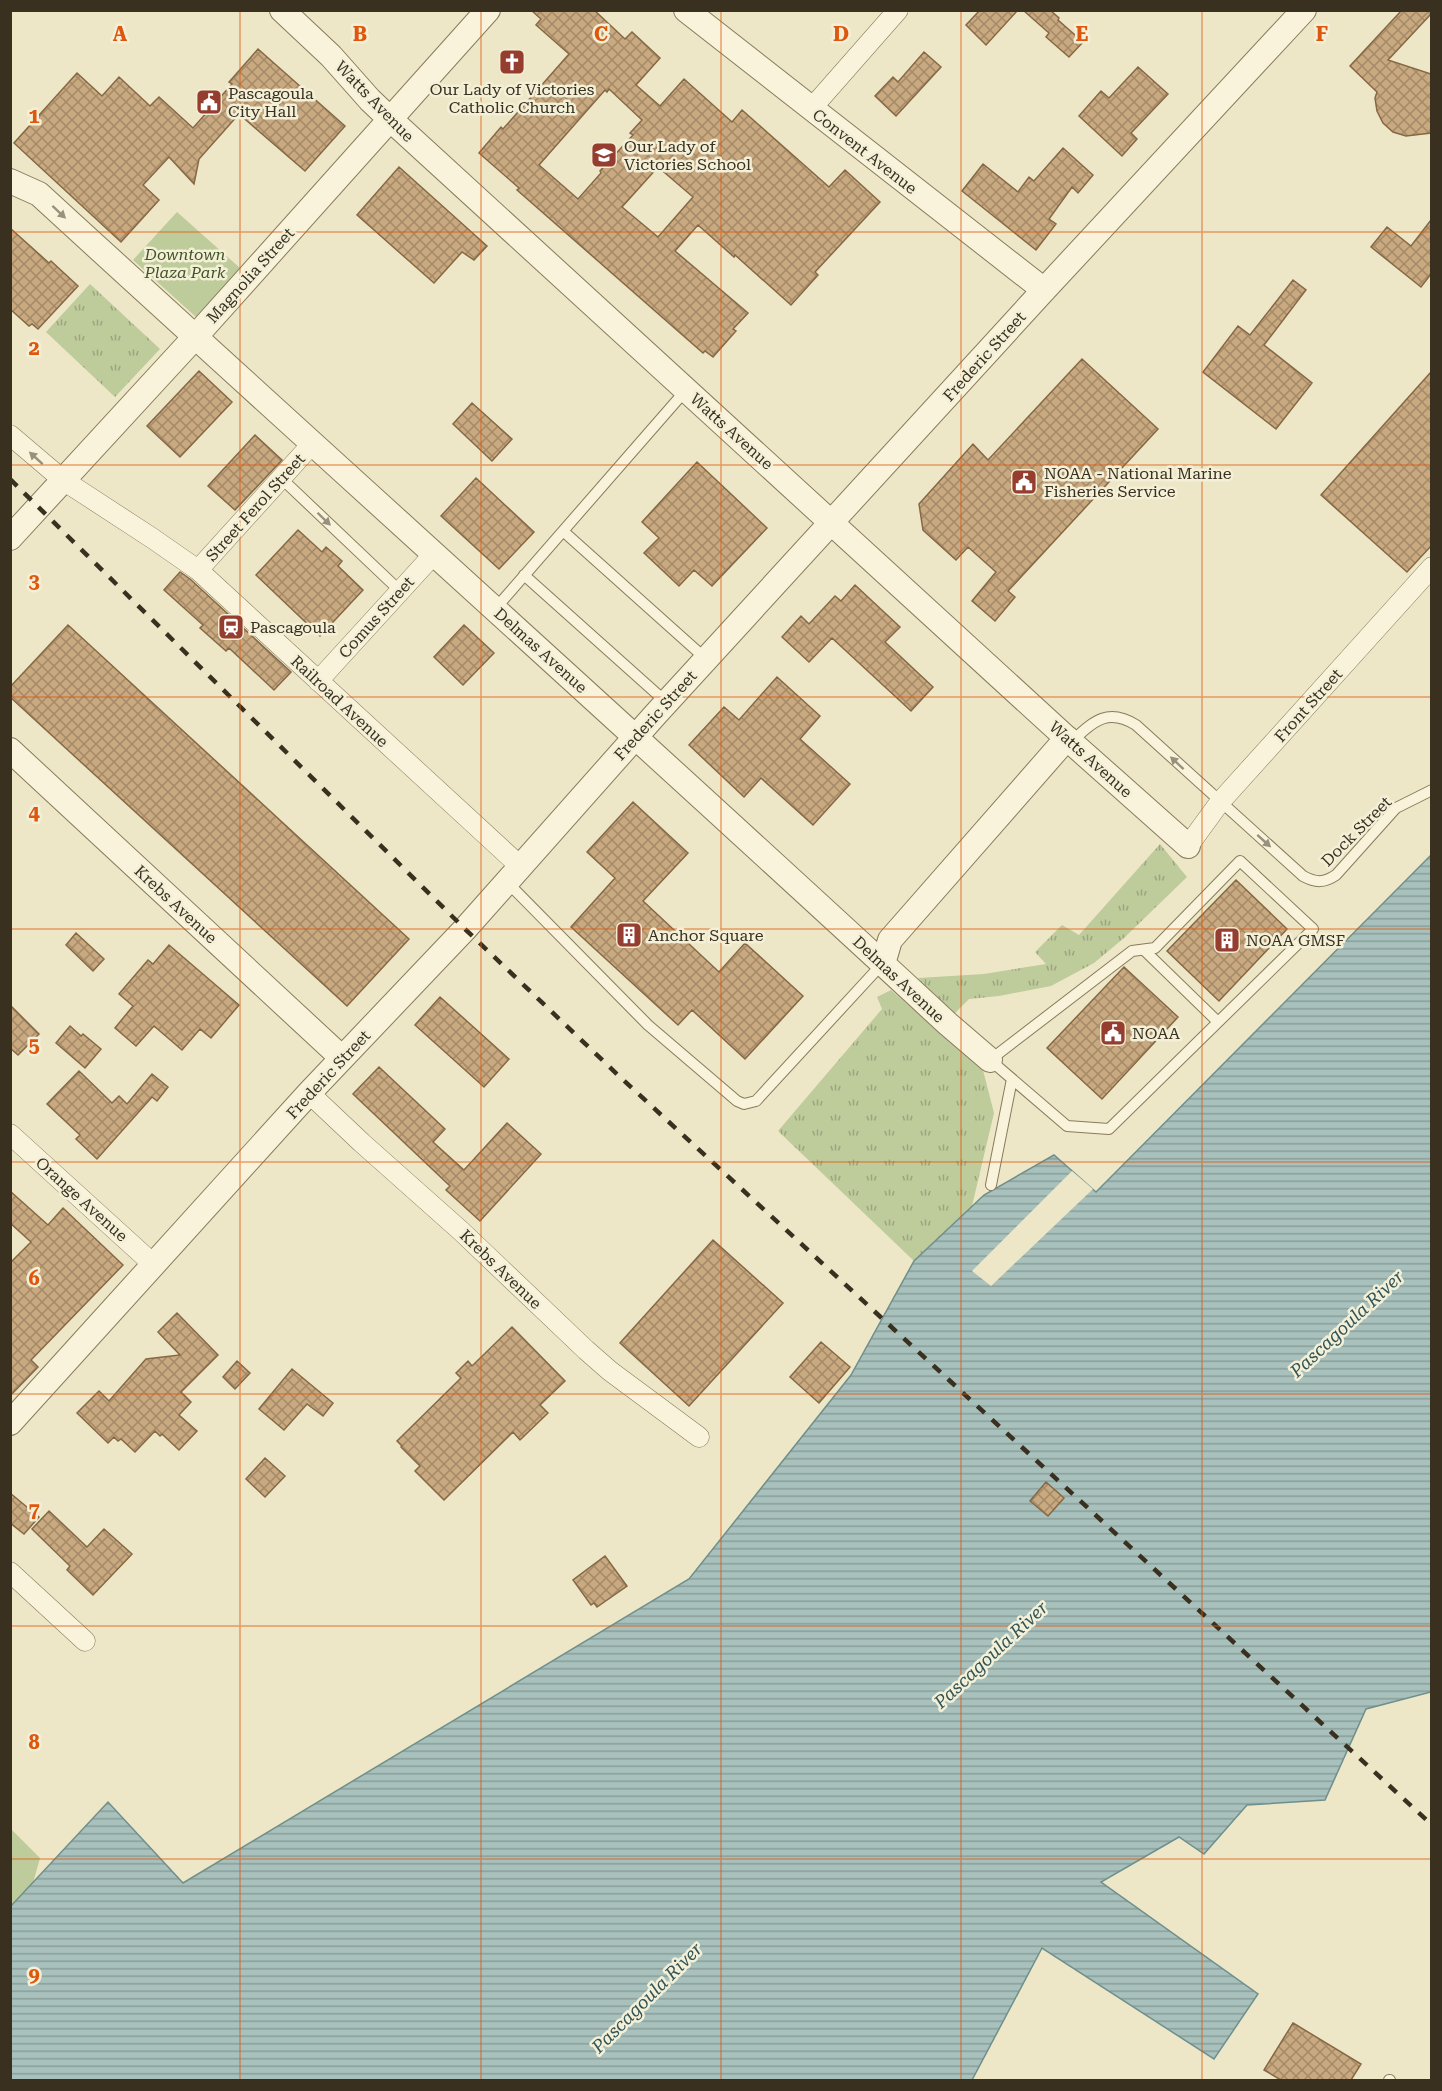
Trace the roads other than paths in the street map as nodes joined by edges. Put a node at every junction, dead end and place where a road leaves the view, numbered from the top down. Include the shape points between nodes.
1 (282, 10) edge
2 (488, 10) edge
3 (686, 10) edge
4 (898, 10) edge
5 (1304, 10) edge
6 (811, 109) junction
7 (390, 119) junction
8 (10, 181) edge
9 (1044, 290) junction
10 (195, 337) junction
11 (687, 389) junction
12 (10, 435) edge
13 (312, 444) junction
14 (281, 478) junction
15 (63, 480) junction
16 (833, 522) junction
17 (563, 531) junction
18 (10, 538) edge
19 (434, 554) junction
20 (1431, 567) edge
21 (198, 570) junction
22 (524, 575) junction
23 (400, 591) junction
24 (495, 609) junction
25 (706, 659) junction
26 (318, 681) junction
27 (666, 702) junction
28 (636, 736) junction
29 (1069, 740) junction
30 (10, 750) edge
31 (1431, 790) edge
32 (1220, 802) junction
33 (1188, 846) joint
34 (513, 874) junction
35 (1144, 950) junction
36 (883, 963) junction
37 (1218, 1022) junction
38 (342, 1058) junction
39 (990, 1060) junction
40 (1012, 1079) junction
41 (309, 1093) junction
42 (10, 1134) edge
43 (991, 1185) dead end
44 (153, 1264) junction
45 (10, 1423) edge
46 (699, 1437) dead end
47 (10, 1572) edge
48 (85, 1641) dead end

1 - 7 street, Watts Avenue via 332,56
2 - 7 street, Magnolia Street
3 - 6 street, Convent Avenue
4 - 6 street
5 - 9 street, Frederic Street
6 - 9 street, Convent Avenue
7 - 10 street, Magnolia Street
7 - 11 street, Watts Avenue
8 -> 10 street, Delmas Avenue via 39,194
9 - 16 street, Frederic Street
10 - 13 street, Delmas Avenue
10 - 15 street, Magnolia Street
11 - 16 street, Watts Avenue
11 - 17 lane
15 -> 12 street, Railroad Avenue
13 - 14 street, Street Ferol Street
13 - 19 street, Delmas Avenue
14 - 21 street, Street Ferol Street
14 -> 23 lane
15 - 18 street, Magnolia Street
15 - 21 street, Railroad Avenue
16 - 25 street, Frederic Street
16 - 29 street, Watts Avenue
17 - 22 lane
17 - 25 lane
19 - 23 street, Comus Street
19 - 24 street, Delmas Avenue
20 - 32 street, Front Street
21 - 26 street, Railroad Avenue
22 - 24 lane
22 - 27 lane
23 - 26 street, Comus Street
24 - 28 street, Delmas Avenue
25 - 27 street, Frederic Street
26 - 34 street, Railroad Avenue
27 - 28 street, Frederic Street
28 - 34 street, Frederic Street
28 - 36 street, Delmas Avenue
32 -> 29 lane via 1125,718 1097,719
29 - 33 street, Watts Avenue
29 - 36 street via 890,940
30 - 38 street, Krebs Avenue
32 -> 31 lane, Dock Street via 1303,876 1313,882 1326,882 1396,808
32 - 33 street, Front Street
34 - 36 lane via 648,1025 744,1104 756,1101
34 - 38 street, Frederic Street
35 - 37 lane
35 - 37 lane via 1155,948 1240,861 1312,929
35 - 39 lane via 1132,951
36 - 39 street, Delmas Avenue
37 - 40 lane, Delmas Avenue via 1109,1129 1067,1126
38 - 41 street, Frederic Street
39 - 40 lane, Delmas Avenue
40 - 43 lane
41 - 44 street, Frederic Street
41 - 46 street, Krebs Avenue via 586,1350
42 - 44 street, Orange Avenue
44 - 45 street, Frederic Street
47 - 48 street

